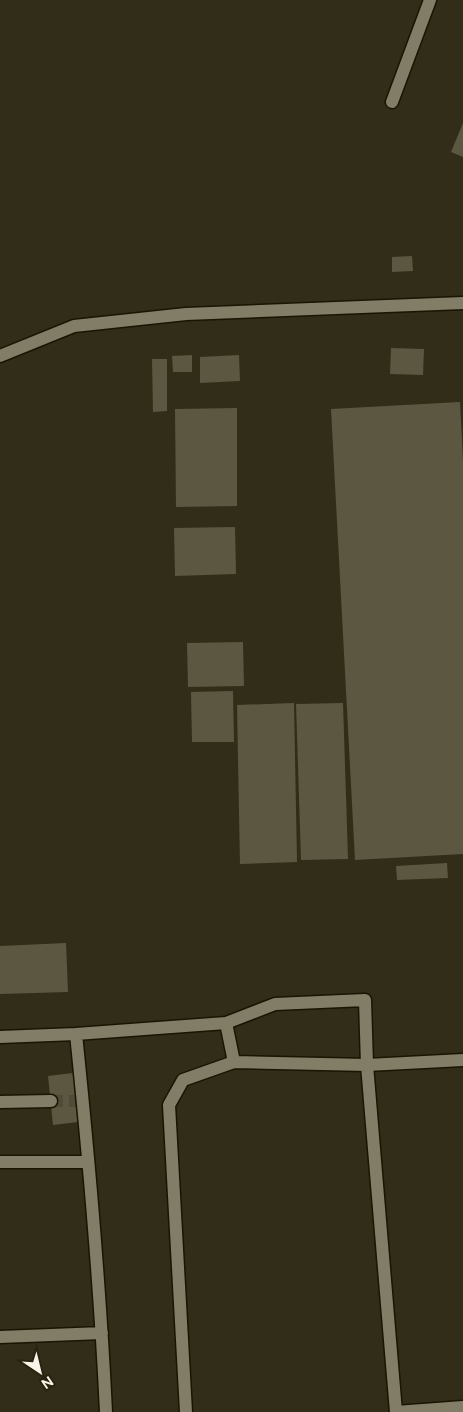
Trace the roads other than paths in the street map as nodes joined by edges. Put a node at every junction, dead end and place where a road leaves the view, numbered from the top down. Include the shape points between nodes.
1 (430, 0) edge
2 (392, 102) dead end
3 (463, 303) edge
4 (0, 356) edge
5 (226, 1023) junction
6 (76, 1034) junction
7 (0, 1037) edge
8 (463, 1060) edge
9 (234, 1062) junction
10 (367, 1065) junction
11 (51, 1101) tunnel mouth
12 (0, 1102) edge
13 (0, 1162) edge
14 (88, 1162) junction
15 (102, 1333) junction
16 (0, 1337) edge
17 (463, 1407) edge
18 (106, 1412) edge
19 (186, 1412) edge
20 (396, 1412) edge

1 - 2 street
3 - 4 street via 186,314 74,326
5 - 6 street
5 - 9 street
5 - 10 street via 275,1004 365,1000
6 - 7 street
6 - 14 street
8 - 10 street
9 - 10 street
9 - 19 street via 183,1080 169,1105
10 - 20 street
11 - 12 street
13 - 14 street
14 - 15 street
15 - 16 street
15 - 18 street
17 - 20 street

